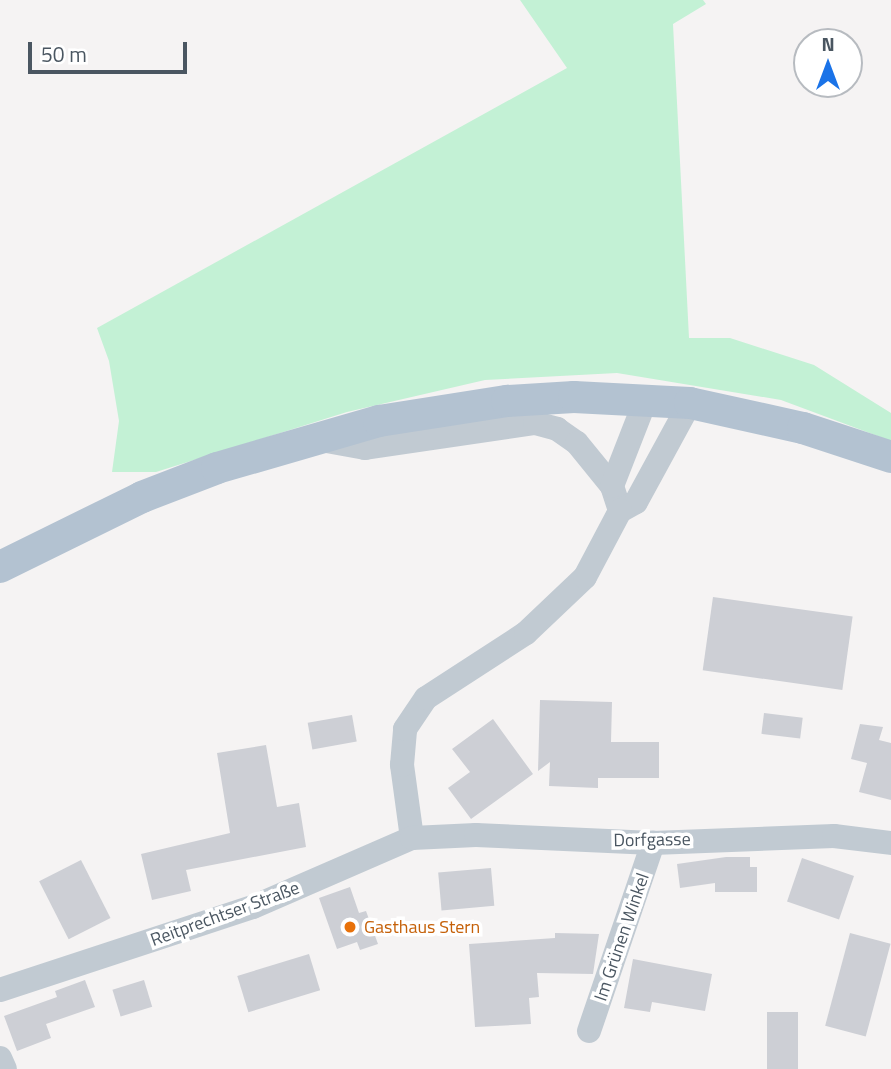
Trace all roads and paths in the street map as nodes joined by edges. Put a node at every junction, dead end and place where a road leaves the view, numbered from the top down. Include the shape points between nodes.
1 (646, 399) junction
2 (690, 403) junction
3 (310, 438) junction
4 (891, 457) edge
5 (612, 486) junction
6 (620, 511) junction
7 (0, 567) edge
8 (407, 804) junction
9 (452, 836) junction
10 (412, 838) junction
11 (653, 843) junction
12 (891, 843) edge
13 (0, 990) edge
14 (589, 1031) dead end
15 (0, 1058) edge
16 (5, 1069) edge

1 - 2 main road
1 - 3 main road via 507,401 379,421
1 - 5 street
2 - 4 main road via 803,428
2 - 6 street via 642,492
3 - 5 street via 365,448 535,423 557,429 578,443
3 - 7 main road via 142,497
5 - 6 street
6 - 8 street via 585,577 526,633 426,698 405,729 402,765
8 - 9 street
8 - 10 street
9 - 10 street, Dorfgasse
9 - 11 street, Dorfgasse
10 - 13 street, Reitprechtser Straße via 253,907
11 - 12 street, Dorfgasse via 834,836
11 - 14 street, Im Grünen Winkel
15 - 16 street

